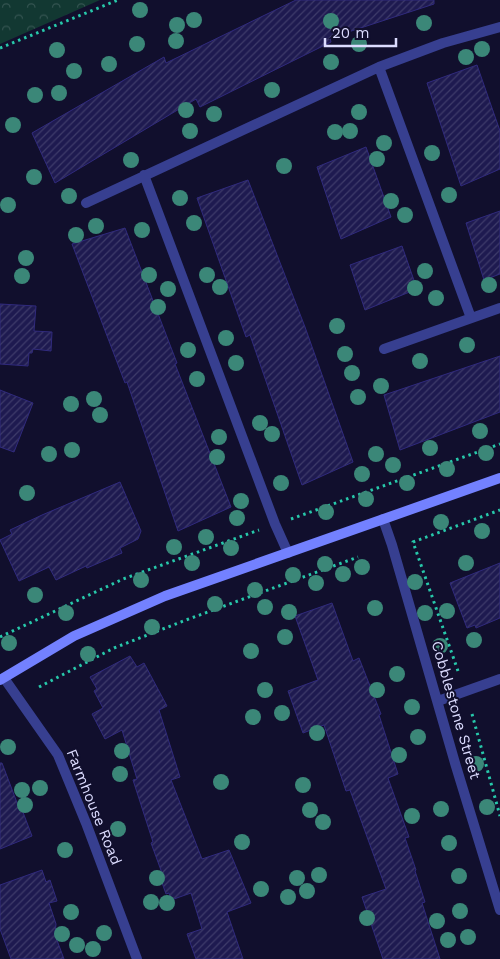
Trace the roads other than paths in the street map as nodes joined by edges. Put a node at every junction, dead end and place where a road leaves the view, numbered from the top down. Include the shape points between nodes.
1 (500, 27) edge
2 (379, 67) junction
3 (144, 175) junction
4 (86, 203) dead end
5 (500, 308) edge
6 (471, 318) junction
7 (384, 350) dead end
8 (500, 478) edge
9 (383, 519) junction
10 (288, 553) junction
11 (2, 679) edge
12 (500, 679) edge
13 (438, 701) junction
14 (500, 910) edge
15 (136, 959) edge

1 - 2 street via 442,43
2 - 3 street
2 - 6 street
3 - 4 street
3 - 10 street via 274,524
5 - 6 street
6 - 7 street
8 - 9 street
9 - 10 street
9 - 13 street, Cobblestone Street
10 - 11 street via 156,600 74,636
11 - 15 street, Farmhouse Road via 58,755
12 - 13 street
13 - 14 street, Cobblestone Street

